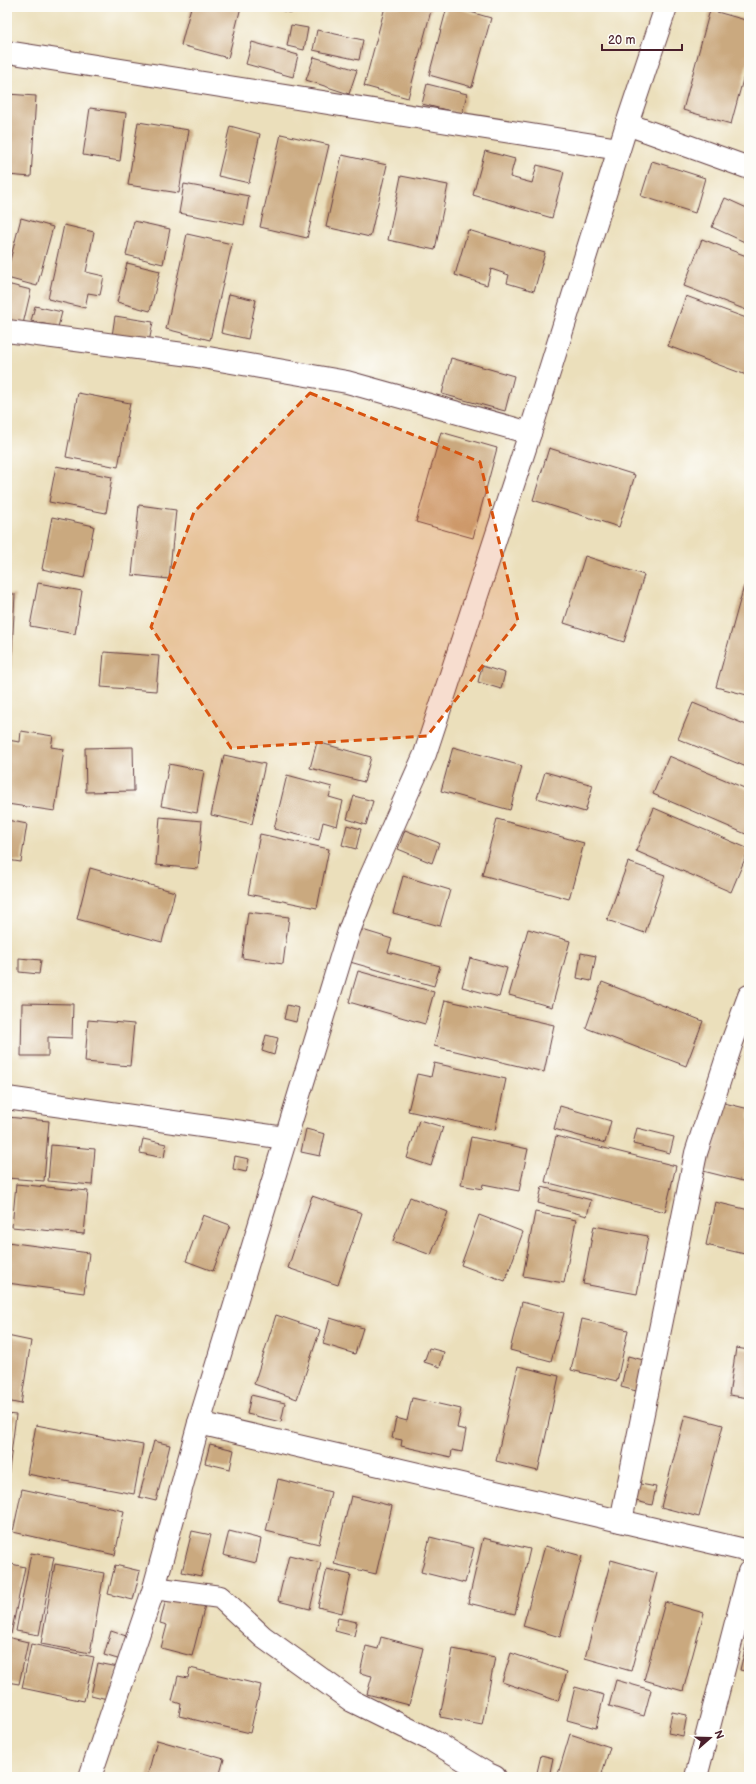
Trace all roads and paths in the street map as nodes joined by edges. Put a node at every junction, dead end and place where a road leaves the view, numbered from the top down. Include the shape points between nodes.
1 (666, 7) edge
2 (7, 52) edge
3 (627, 124) junction
4 (619, 149) junction
5 (749, 168) edge
6 (7, 331) edge
7 (530, 433) junction
8 (749, 996) edge
9 (7, 1098) edge
10 (285, 1138) junction
11 (200, 1423) junction
12 (621, 1522) junction
13 (749, 1551) edge
14 (749, 1572) edge
15 (154, 1588) junction
16 (90, 1777) edge
17 (495, 1777) edge
18 (696, 1777) edge

1 - 3 street
2 - 4 street
3 - 4 street
3 - 5 street
4 - 7 street
6 - 7 street via 191,355 348,382
7 - 10 street via 424,754 349,931
8 - 12 street via 730,1044 696,1153
9 - 10 street
10 - 11 street
11 - 12 street
11 - 15 street
12 - 13 street
14 - 18 street
15 - 16 street
15 - 17 street via 220,1597 263,1637 352,1701 433,1741

